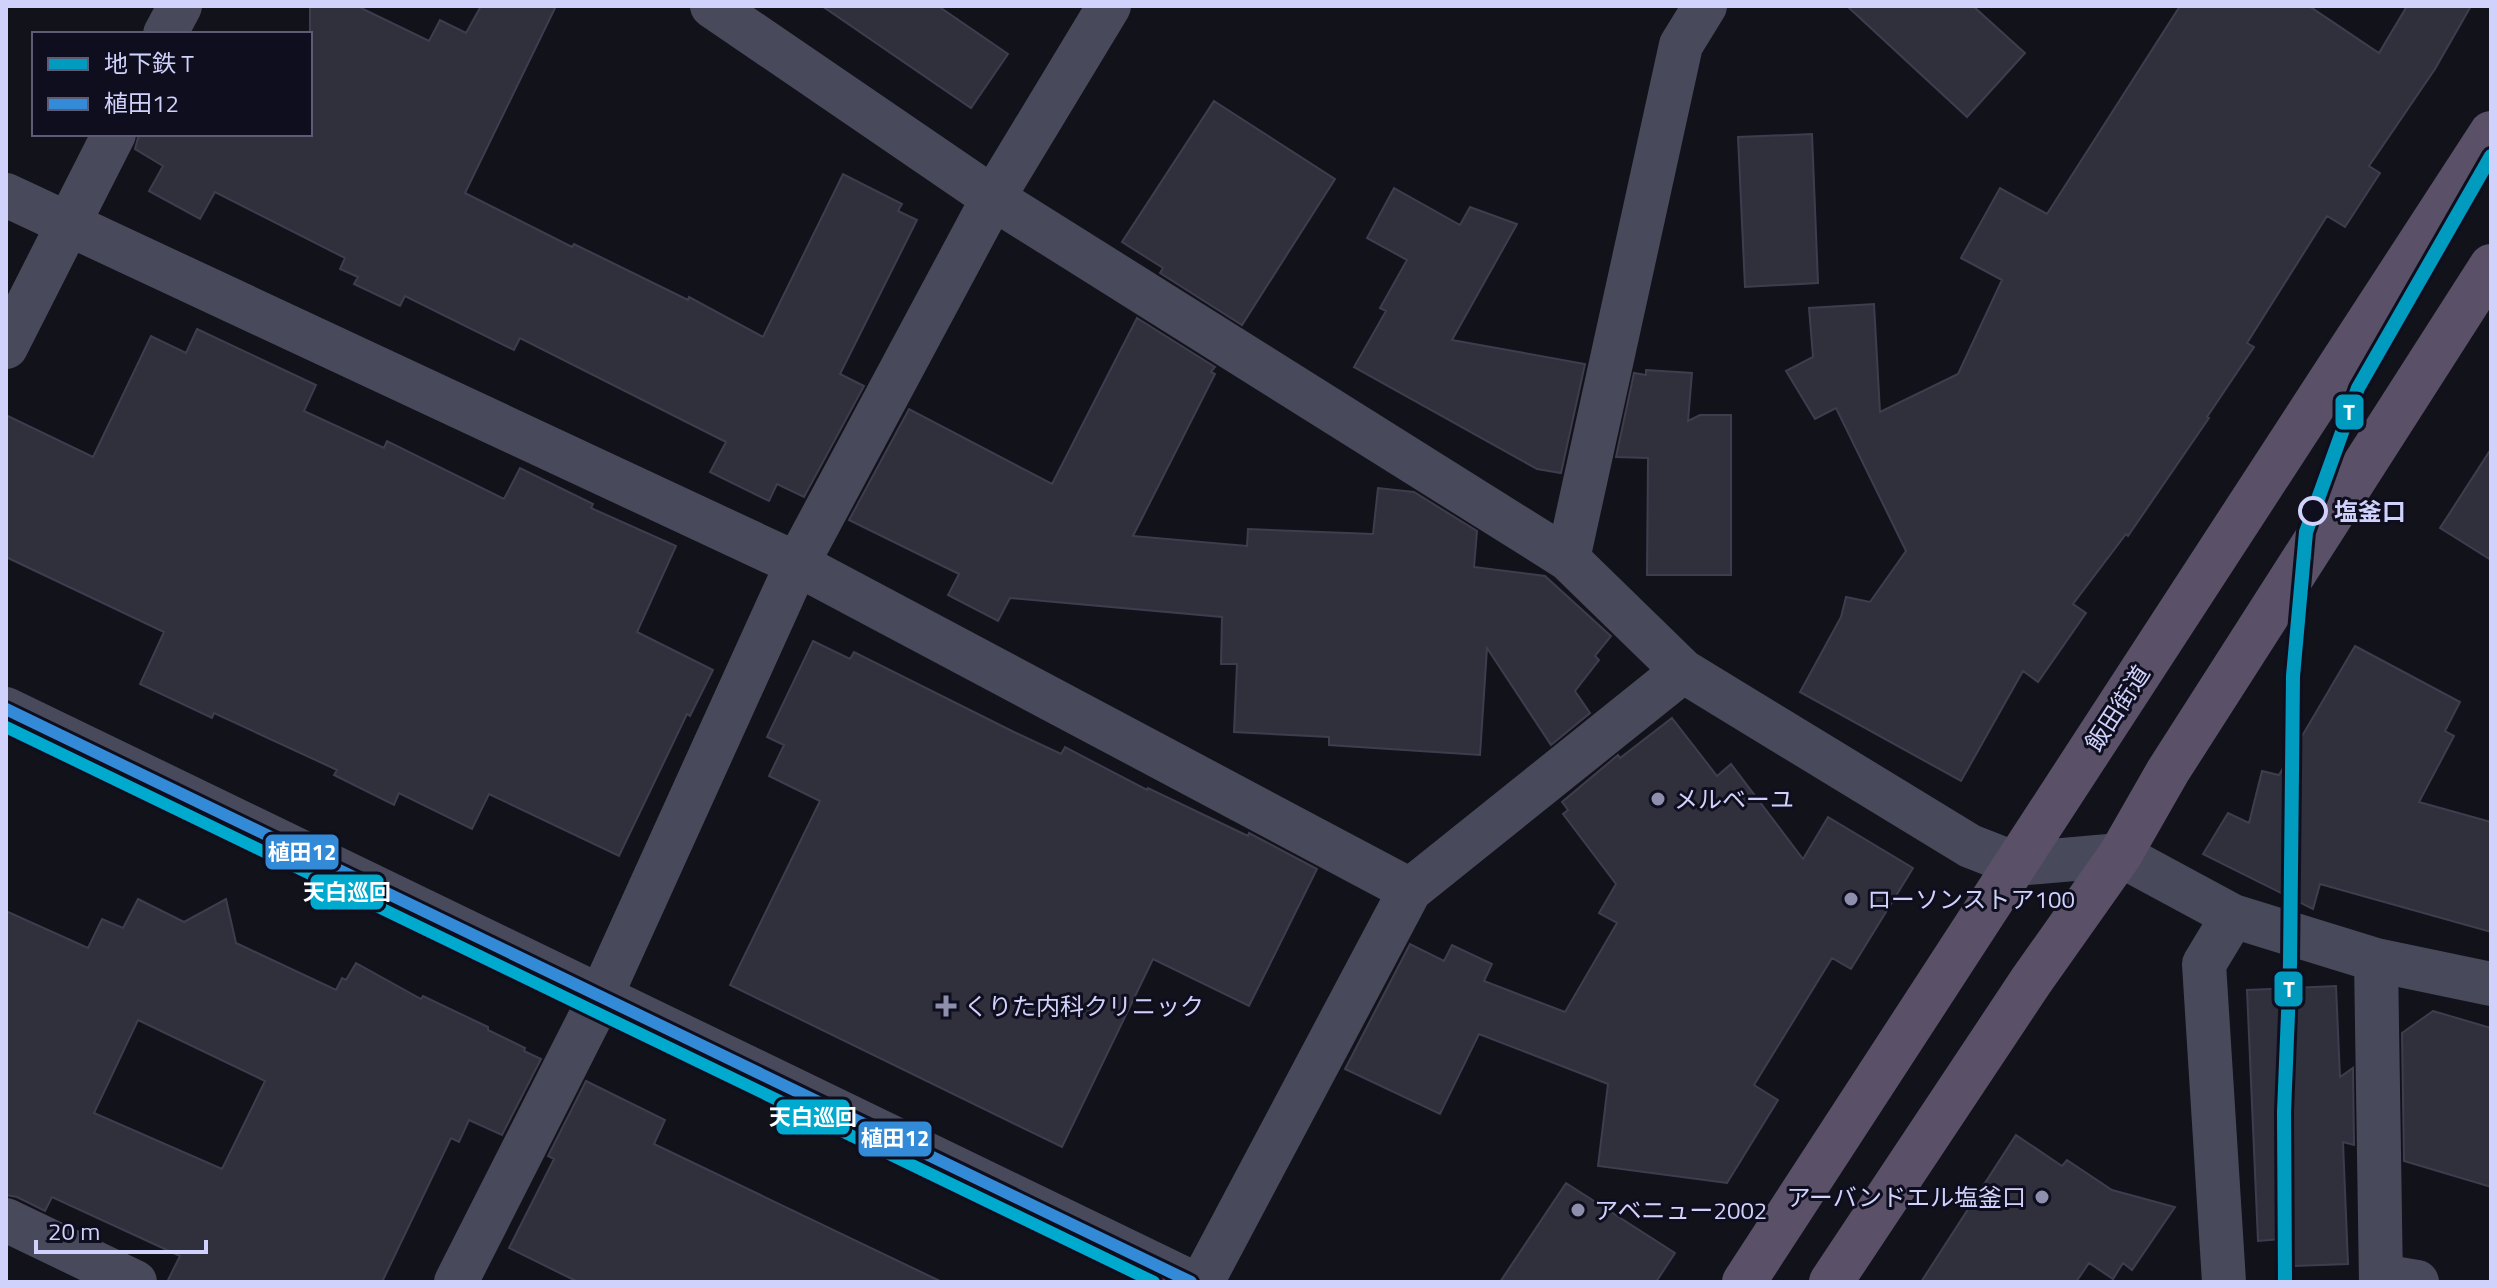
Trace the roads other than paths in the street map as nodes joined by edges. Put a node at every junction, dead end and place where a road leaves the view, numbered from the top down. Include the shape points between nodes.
1 (180, 6) edge
2 (712, 6) edge
3 (1109, 6) edge
4 (1705, 6) edge
5 (166, 32) edge
6 (2491, 133) edge
7 (113, 136) edge
8 (6, 195) edge
9 (993, 198) junction
10 (67, 224) junction
11 (2491, 266) edge
12 (6, 347) edge
13 (1568, 559) junction
14 (797, 564) junction
15 (1683, 671) junction
16 (6, 709) edge
17 (2120, 855) junction
18 (2016, 864) junction
19 (1410, 890) junction
20 (2233, 916) junction
21 (2376, 960) junction
22 (2491, 984) edge
23 (601, 996) junction
24 (6, 1220) edge
25 (2393, 1280) edge
26 (135, 1282) edge
27 (456, 1282) edge
28 (1191, 1282) edge
29 (1202, 1282) edge
30 (1744, 1282) edge
31 (1831, 1282) edge
32 (2224, 1282) edge

1 - 5 street
2 - 9 street
3 - 9 street
4 - 13 street via 1681,45
6 - 18 highway, 飯田街道
7 - 10 street
8 - 10 street
9 - 13 street
9 - 14 street
10 - 12 street
10 - 14 street
11 - 17 highway via 2177,757
13 - 15 street
14 - 19 street
14 - 23 street
15 - 18 street via 1970,846
15 - 19 street
16 - 23 street
17 - 18 street
17 - 20 street
17 - 31 highway
18 - 30 highway, 飯田街道
19 - 29 street
20 - 21 street
20 - 32 street via 2204,964
21 - 22 street
21 - 25 street
23 - 27 street
23 - 28 street
24 - 26 street

